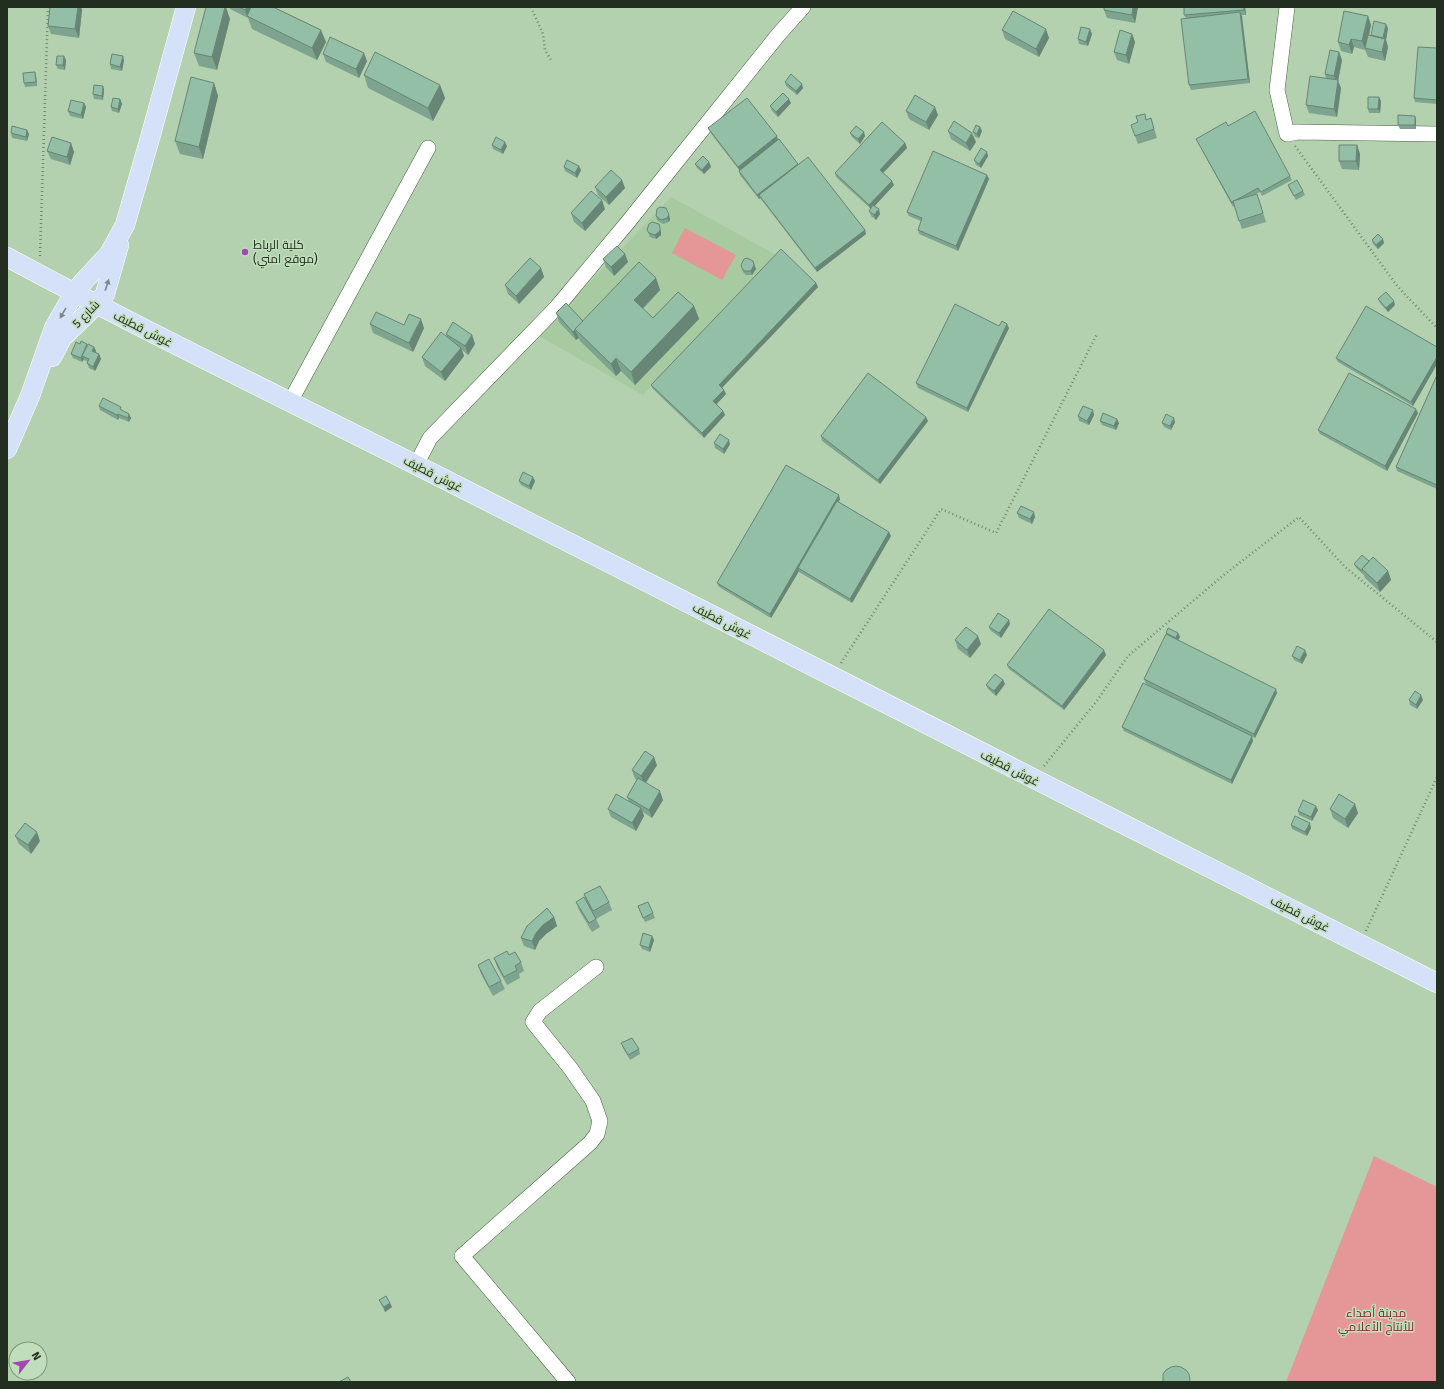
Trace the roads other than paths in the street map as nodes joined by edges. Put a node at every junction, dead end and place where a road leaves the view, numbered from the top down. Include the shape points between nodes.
1 (186, 7) edge
2 (803, 7) edge
3 (1287, 7) edge
4 (1437, 134) edge
5 (428, 148) dead end
6 (125, 225) junction
7 (7, 257) edge
8 (74, 293) junction
9 (96, 305) junction
10 (30, 396) junction
11 (290, 402) junction
12 (7, 449) edge
13 (416, 465) junction
14 (596, 967) dead end
15 (1437, 983) edge
16 (568, 1382) edge

1 - 6 main road
2 - 13 street via 558,307 430,438
3 - 4 street via 1277,90 1287,134
5 - 11 street
6 - 8 main road via 109,254
9 -> 6 main road, شارع 5 via 105,294
7 - 8 main road, غوش قطيف
8 - 9 main road, غوش قطيف
8 -> 10 main road via 54,328
9 - 10 main road, شارع 5 via 62,338
9 - 11 main road, غوش قطيف
10 - 12 main road
11 - 13 main road, غوش قطيف
13 - 15 main road, غوش قطيف
14 - 16 street via 540,1011 533,1022 593,1101 600,1121 597,1134 462,1256

